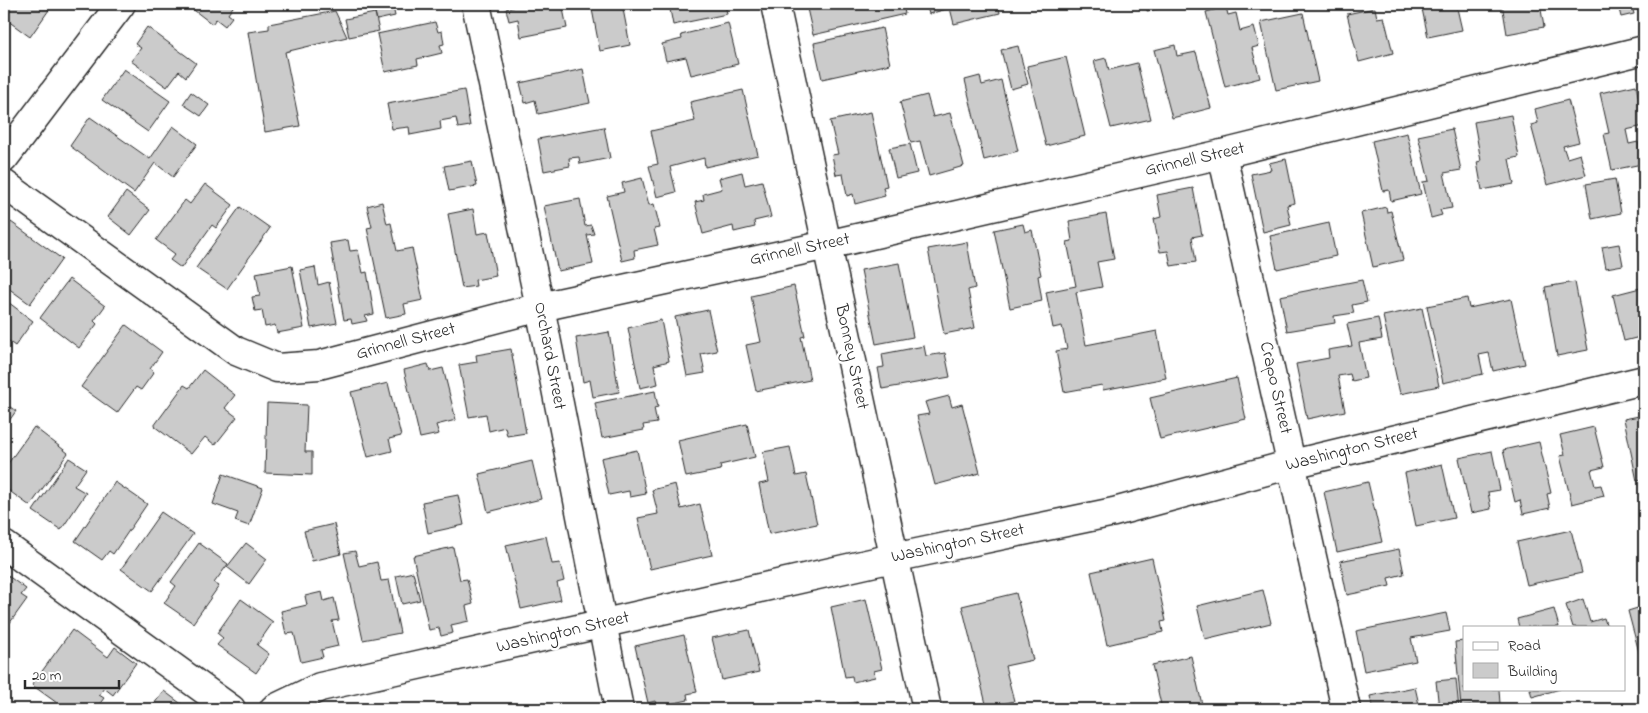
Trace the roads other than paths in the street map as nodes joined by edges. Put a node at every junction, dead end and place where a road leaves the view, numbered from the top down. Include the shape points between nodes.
1 (121, 4) edge
2 (476, 4) edge
3 (775, 4) edge
4 (1644, 50) edge
5 (1222, 154) junction
6 (4, 158) edge
7 (4, 184) edge
8 (827, 245) junction
9 (540, 307) junction
10 (1644, 380) edge
11 (1292, 464) junction
12 (4, 545) edge
13 (893, 558) junction
14 (600, 625) junction
15 (231, 709) edge
16 (274, 709) edge
17 (618, 709) edge
18 (927, 709) edge
19 (1346, 709) edge

1 - 6 street
2 - 9 street, Orchard Street
3 - 8 street, Bonney Street
4 - 5 street, Grinnell Street
5 - 8 street, Grinnell Street
5 - 11 street, Crapo Street
7 - 9 street, Grinnell Street via 236,351 276,368 319,365
8 - 9 street, Grinnell Street
8 - 13 street, Bonney Street
9 - 14 street, Orchard Street
10 - 11 street, Washington Street
11 - 13 street, Washington Street via 1114,512
11 - 19 street, Crapo Street
12 - 15 street
13 - 14 street, Washington Street
13 - 18 street, Bonney Street
14 - 16 street, Washington Street via 320,687
14 - 17 street, Orchard Street

